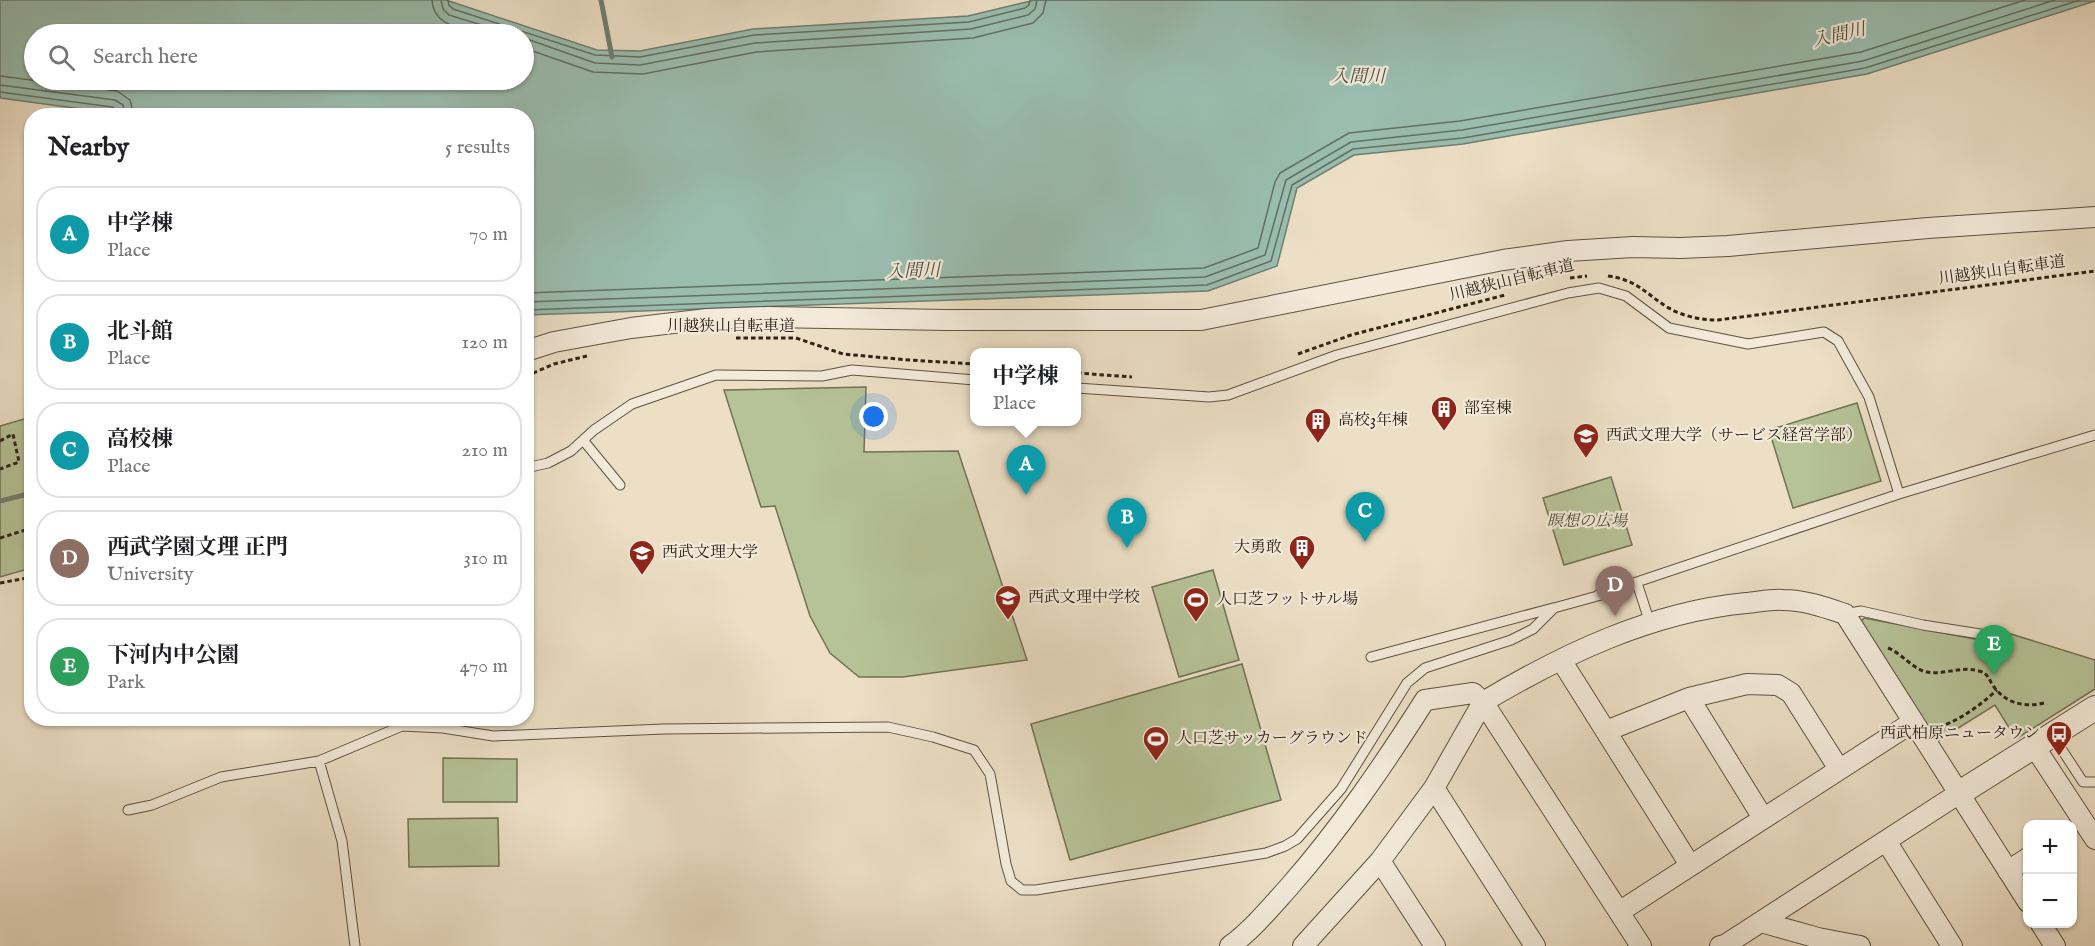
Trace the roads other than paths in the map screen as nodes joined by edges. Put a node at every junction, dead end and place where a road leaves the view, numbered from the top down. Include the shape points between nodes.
1 (2095, 217) edge
2 (534, 349) edge
3 (970, 380) edge
4 (1081, 388) edge
5 (2095, 435) edge
6 (583, 440) junction
7 (534, 466) edge
8 (620, 485) dead end
9 (1899, 494) junction
10 (1637, 583) junction
11 (1601, 595) junction
12 (1845, 614) junction
13 (1650, 623) junction
14 (1993, 636) dead end
15 (1371, 657) dead end
16 (1561, 660) junction
17 (1689, 698) junction
18 (1483, 702) junction
19 (2095, 708) edge
20 (402, 726) edge
21 (455, 726) edge
22 (1916, 728) junction
23 (1606, 731) junction
24 (2043, 741) junction
25 (319, 761) junction
26 (1839, 769) junction
27 (2095, 782) edge
28 (1434, 788) junction
29 (1958, 794) junction
30 (128, 810) dead end
31 (1763, 818) junction
32 (2084, 822) edge
33 (2095, 839) edge
34 (1886, 841) junction
35 (1380, 861) junction
36 (2023, 861) edge
37 (1690, 865) junction
38 (2008, 871) junction
39 (2023, 894) edge
40 (1619, 912) junction
41 (1761, 922) junction
42 (2044, 928) edge
43 (1323, 939) edge
44 (355, 946) edge
45 (1230, 946) edge
46 (1303, 946) edge
47 (1435, 946) edge
48 (1535, 946) edge
49 (1641, 946) edge
50 (1720, 946) edge
51 (1860, 946) edge
52 (1952, 946) edge
53 (2055, 946) edge

1 - 2 street via 1728,246 1568,251 1503,260 1201,320 707,319 631,328
3 - 6 lane via 852,370 822,376 716,375 632,404
4 - 9 lane via 1228,395 1337,356 1599,288 1626,296 1670,328 1748,344 1824,332 1838,340 1869,397
5 - 9 lane
6 - 7 lane via 571,451
6 - 8 lane
9 - 10 lane
10 - 11 lane
10 - 13 lane
11 - 15 lane
11 - 21 lane via 1554,608 1533,629 1511,640 1425,668 1407,683 1341,789 1297,839 1285,846 1266,853 1036,890 1022,890 1011,881 990,774 974,750 933,737 888,727 664,729 492,736
12 - 13 street via 1817,604 1782,600 1718,606
12 - 14 lane via 1861,611
12 - 22 street
13 - 16 street via 1600,640
16 - 18 street
16 - 23 street
17 - 23 street
17 - 26 street via 1747,684 1778,685 1791,693
17 - 31 street
18 - 28 street
18 - 40 street
18 - 45 street via 1473,693 1425,700 1325,847
19 - 24 street
20 - 25 lane
22 - 26 street
22 - 29 street
23 - 37 street
24 - 27 lane via 2084,782
24 - 29 street
24 - 32 street
25 - 30 lane via 221,777 152,805
25 - 44 lane via 342,841
26 - 31 street
28 - 35 street
28 - 48 street
29 - 34 street
29 - 38 street
31 - 37 street
32 - 33 street
34 - 41 street
34 - 52 street
35 - 43 street
35 - 47 street
36 - 38 street
37 - 40 street
38 - 39 street
40 - 49 street
41 - 50 street
41 - 51 street
42 - 53 street
43 - 46 street

